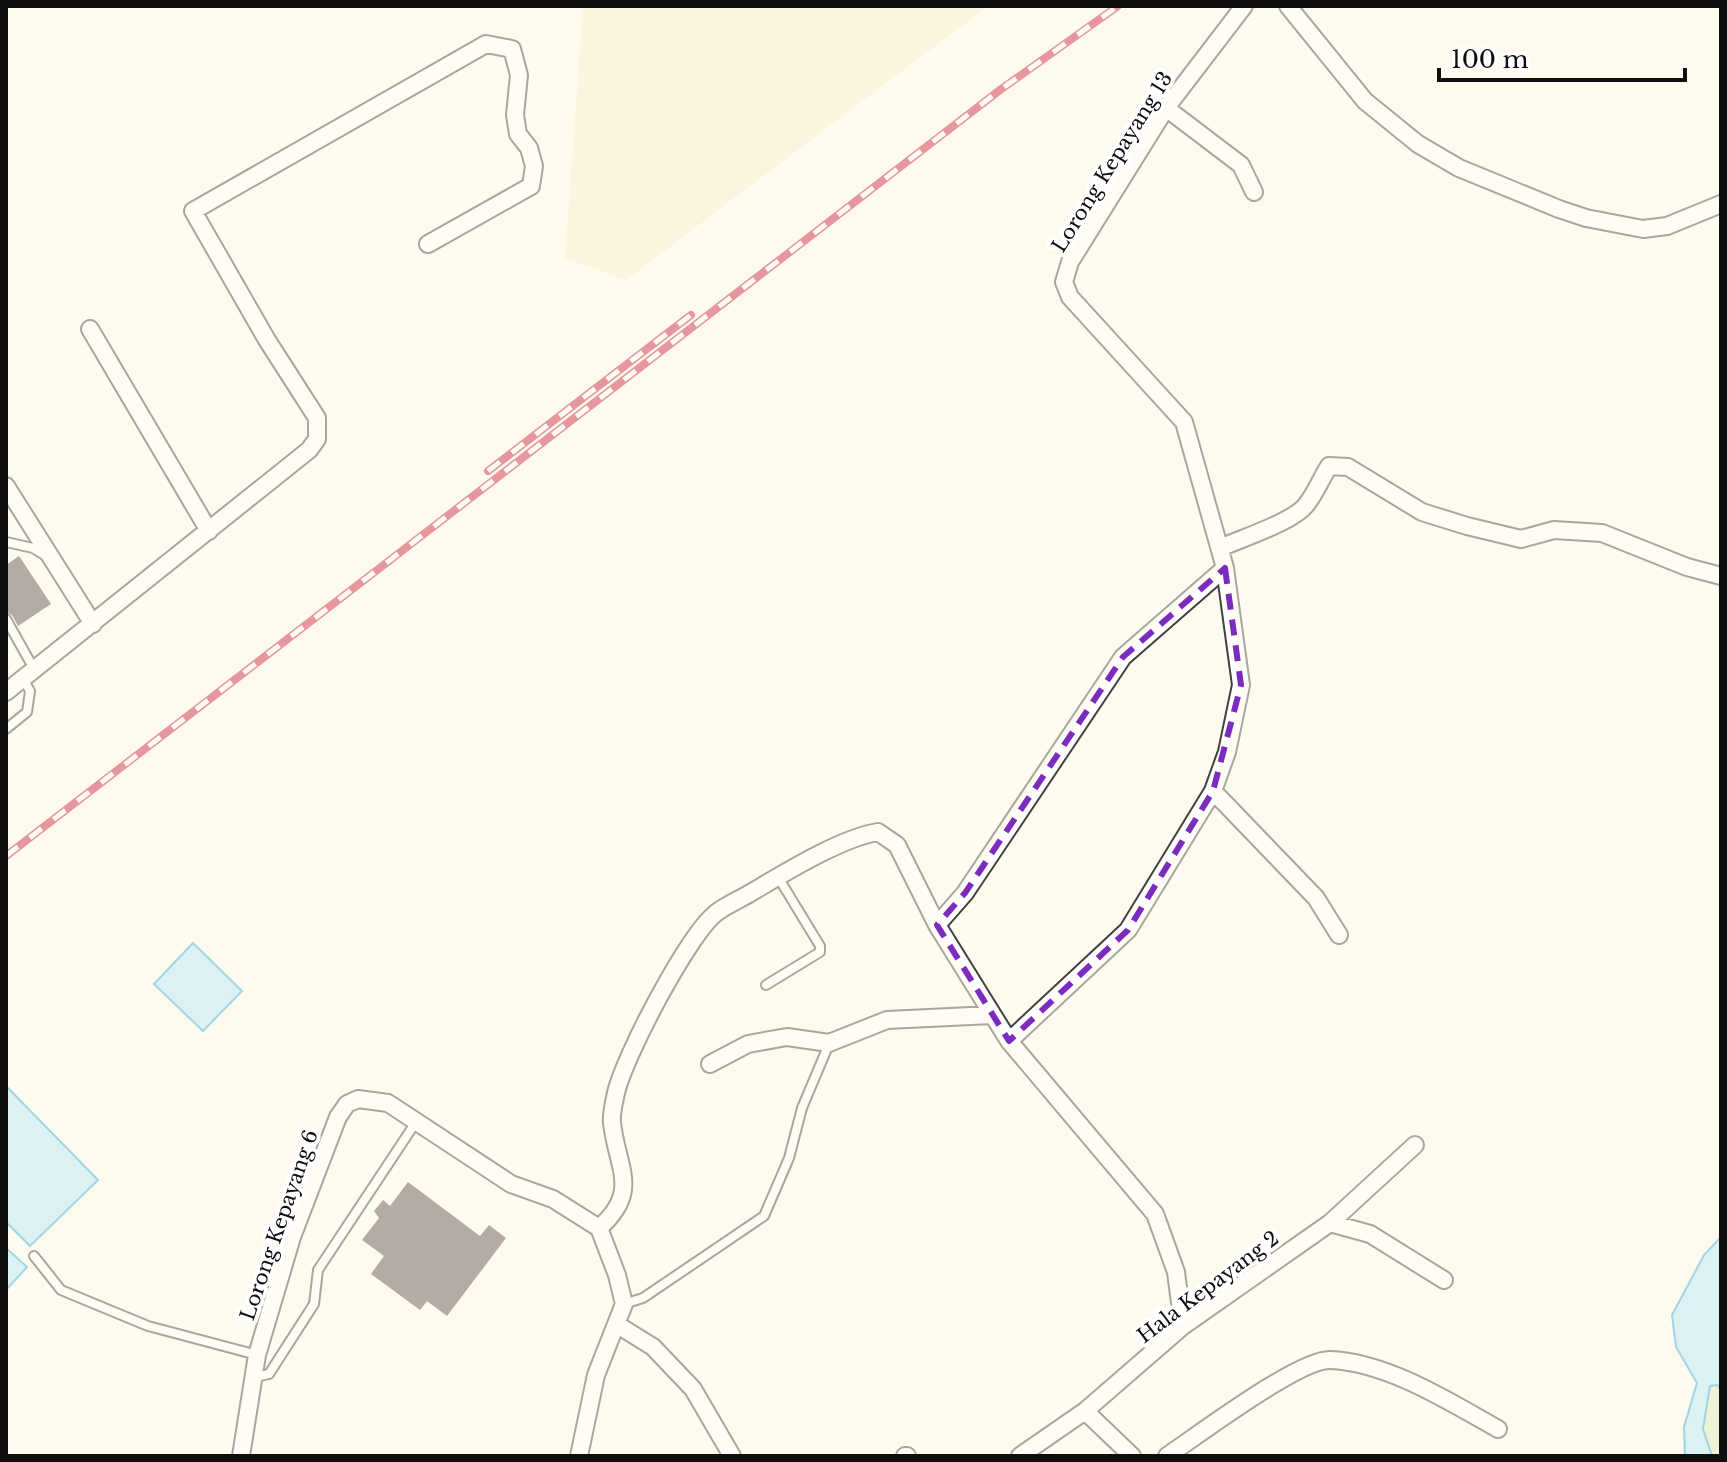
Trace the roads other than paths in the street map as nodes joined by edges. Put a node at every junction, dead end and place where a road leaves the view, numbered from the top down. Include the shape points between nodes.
1 (1244, 6) edge
2 (1288, 6) edge
3 (1166, 108) junction
4 (1254, 192) dead end
5 (1721, 204) edge
6 (428, 244) dead end
7 (90, 329) dead end
8 (6, 486) edge
9 (209, 531) junction
10 (6, 542) edge
11 (1220, 548) junction
12 (53, 564) junction
13 (1225, 568) junction
14 (1721, 576) edge
15 (6, 619) edge
16 (93, 624) junction
17 (29, 675) junction
18 (6, 692) edge
19 (6, 729) edge
20 (1213, 791) junction
21 (778, 877) junction
22 (937, 925) junction
23 (1339, 935) dead end
24 (766, 985) dead end
25 (992, 1015) junction
26 (1009, 1041) junction
27 (829, 1043) junction
28 (710, 1064) dead end
29 (416, 1122) junction
30 (1415, 1145) dead end
31 (1330, 1223) junction
32 (599, 1228) junction
33 (34, 1256) dead end
34 (1444, 1280) dead end
35 (624, 1304) junction
36 (616, 1324) junction
37 (1183, 1326) junction
38 (257, 1355) junction
39 (255, 1377) junction
40 (1085, 1411) junction
41 (1498, 1429) dead end
42 (241, 1456) edge
43 (579, 1456) edge
44 (732, 1456) edge
45 (1020, 1456) edge
46 (1132, 1456) edge
47 (1167, 1456) edge

1 - 3 street, Lorong Kepayang 13
2 - 5 street via 1365,101 1418,144 1459,168 1572,213 1643,229 1667,226
3 - 4 street via 1241,165
3 - 11 street, Lorong Kepayang 13 via 1070,262 1064,282 1070,297 1184,422
6 - 9 street via 531,186 534,166 515,115 519,75 512,49 486,44 193,211 317,418 317,439 309,450
7 - 9 street
8 - 12 street
9 - 16 street
10 - 12 lane via 33,548
11 - 13 street, Lorong Kepayang 13
11 - 14 street via 1294,518 1329,466 1348,467 1422,512 1452,521 1521,539 1554,530 1602,533
12 - 16 street
13 - 20 street, Lorong Kepayang 13 via 1241,685
13 - 22 street via 1123,657 965,893
15 - 17 lane
16 - 17 street
17 - 18 street
17 - 19 lane via 27,712
20 - 23 street via 1316,898
20 - 26 street, Lorong Kepayang 13 via 1128,930
21 - 22 street via 878,832 897,845
21 - 24 lane via 820,952
21 - 32 street via 715,914 695,936 646,1022 616,1091 612,1121 625,1182 622,1198
22 - 25 street
25 - 26 street
25 - 27 street via 887,1020
26 - 37 street via 1155,1214 1176,1272
27 - 28 street via 787,1037 748,1044
27 - 35 lane via 764,1216 643,1298
29 - 32 street, Lorong Kepayang 6 via 511,1184 553,1199
29 - 38 street, Lorong Kepayang 6 via 388,1103 358,1099 338,1117 292,1237
29 - 39 lane via 318,1270 314,1304 269,1374
30 - 31 street, Hala Kepayang 2
31 - 34 street via 1370,1234
31 - 37 street, Hala Kepayang 2
32 - 35 street
33 - 38 lane via 61,1290 148,1326
35 - 36 street
36 - 43 street via 596,1375
36 - 44 street via 653,1347 693,1389
37 - 40 street, Hala Kepayang 2
38 - 39 street, Lorong Kepayang 6
39 - 42 street, Lorong Kepayang 6
40 - 45 street, Hala Kepayang 2
40 - 46 street
41 - 47 street via 1379,1369 1327,1360 1282,1379

